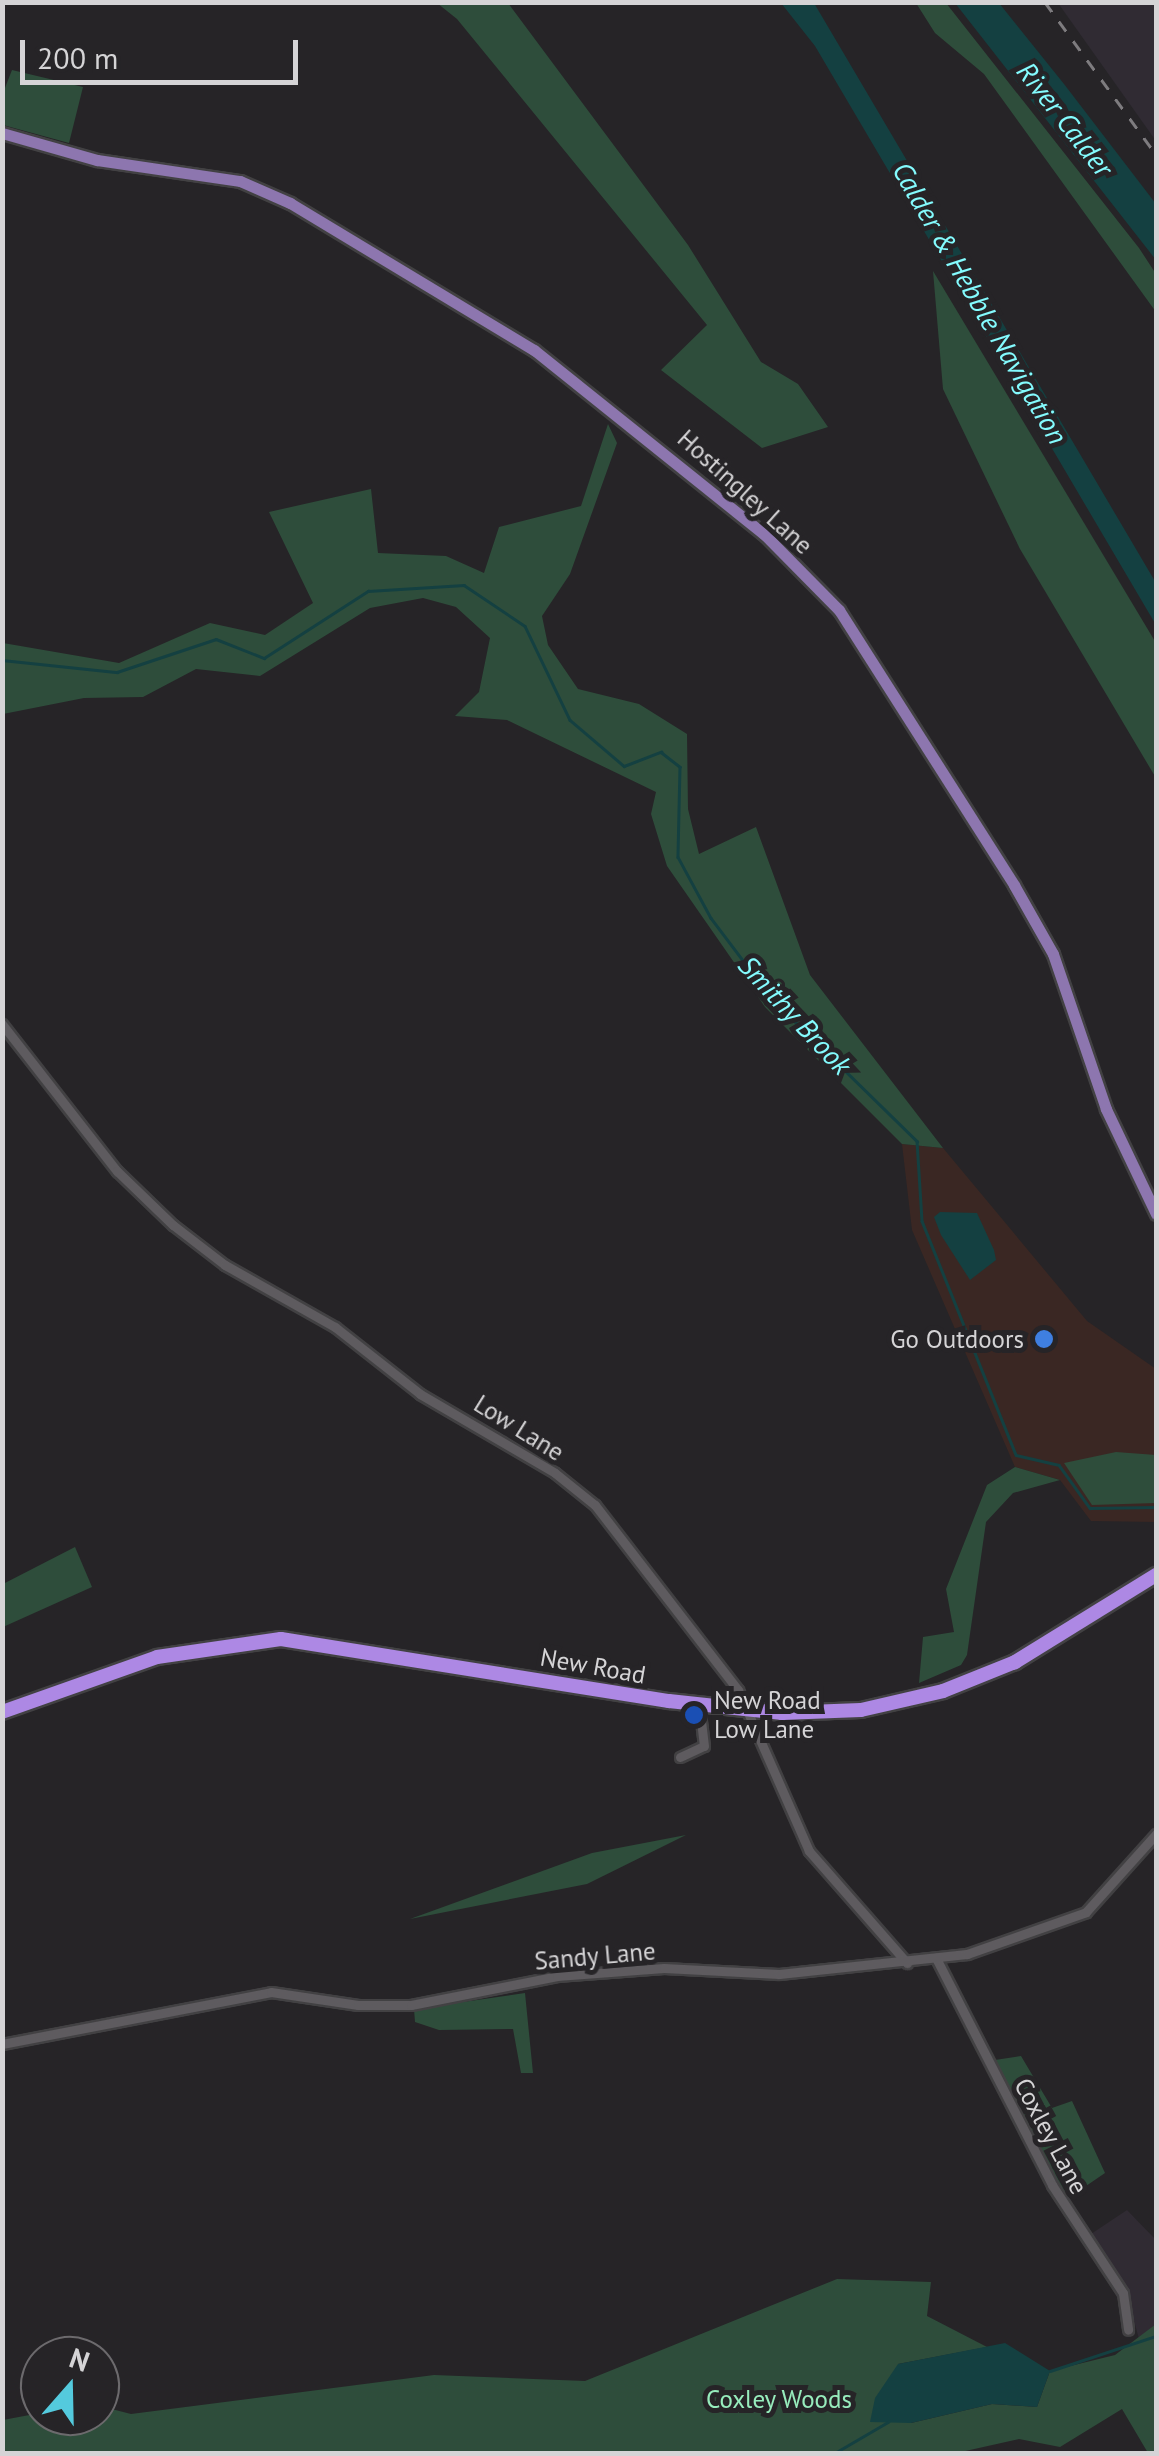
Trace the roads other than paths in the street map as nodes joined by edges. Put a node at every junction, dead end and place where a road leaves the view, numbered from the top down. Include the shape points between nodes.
1 (2, 133) edge
2 (2, 1024) edge
3 (1156, 1214) edge
4 (1156, 1575) edge
5 (698, 1704) junction
6 (747, 1710) junction
7 (2, 1712) edge
8 (680, 1757) dead end
9 (1156, 1834) edge
10 (936, 1958) junction
11 (907, 1963) junction
12 (2, 2044) edge
13 (1128, 2330) dead end

1 - 3 main road, Hostingley Lane via 96,160 240,181 290,204 534,350 764,534 839,610 1014,885 1053,954 1106,1109
2 - 6 street, Low Lane via 117,1171 173,1225 595,1505 722,1666
4 - 6 highway, New Road via 1016,1662 943,1692 861,1710
5 - 6 highway, New Road
5 - 7 highway, New Road via 281,1639 157,1657
5 - 8 street via 704,1746
6 - 11 street, Low Lane via 810,1850
9 - 10 street, Sandy Lane via 1086,1912 1016,1940
10 - 11 street, Sandy Lane
10 - 13 street, Coxley Lane via 1052,2186 1123,2294
11 - 12 street, Sandy Lane via 779,1974 664,1968 557,1976 411,2005 271,1992

